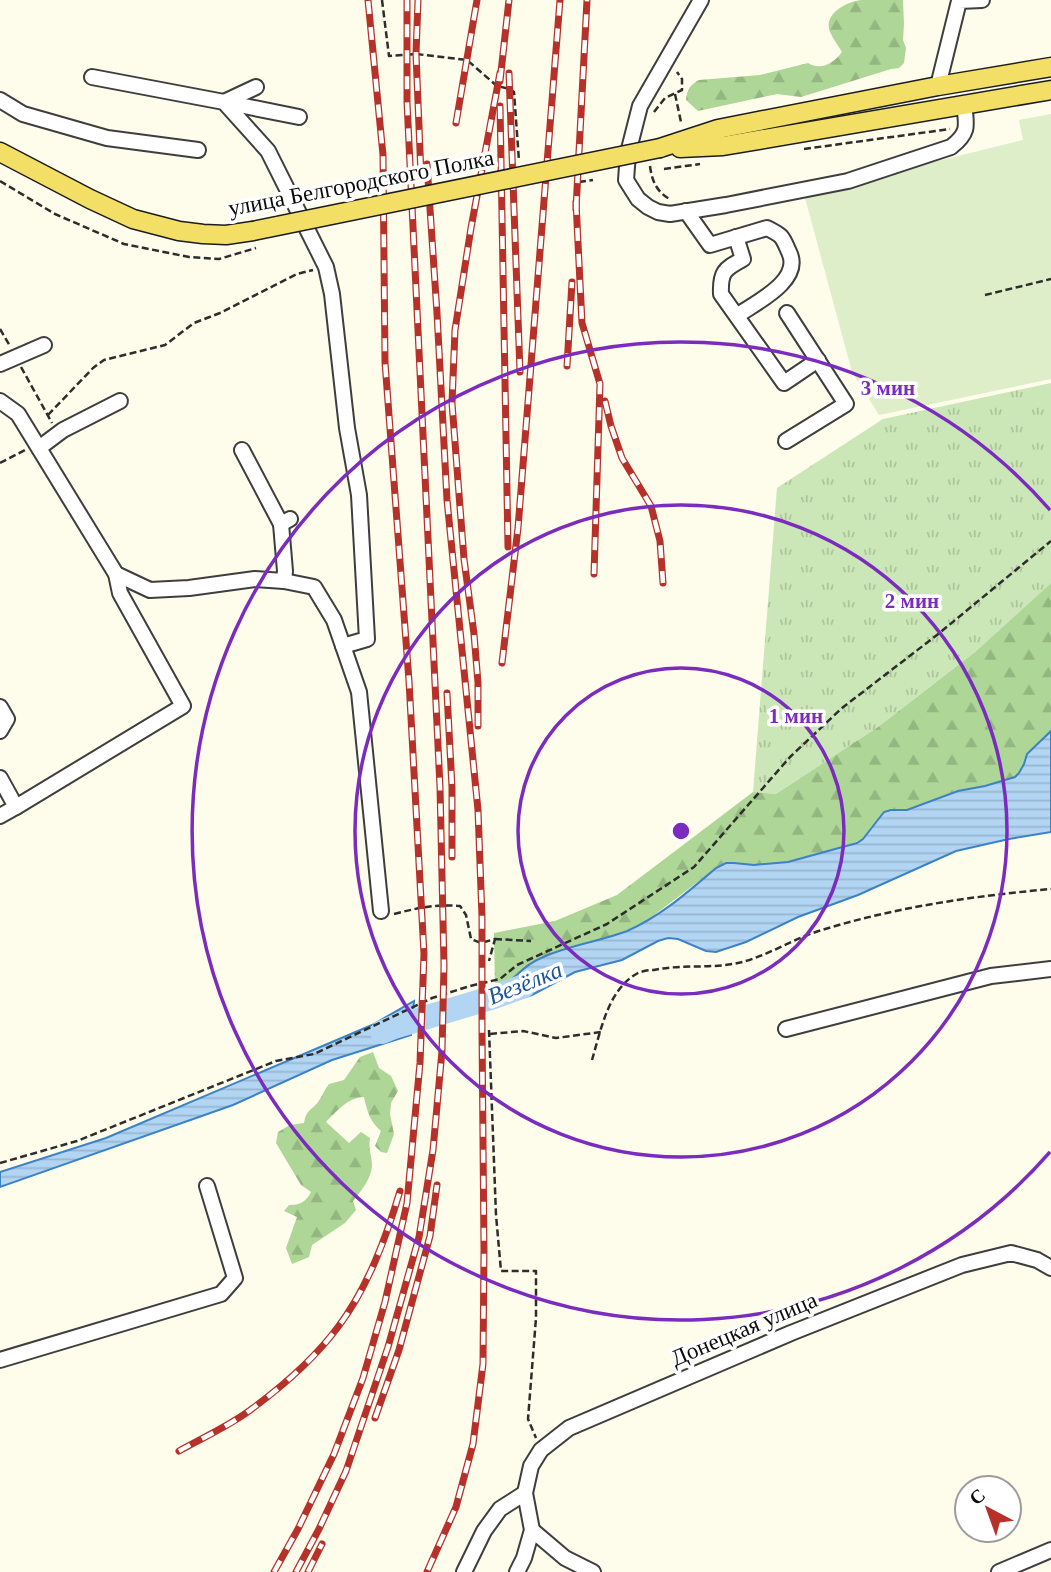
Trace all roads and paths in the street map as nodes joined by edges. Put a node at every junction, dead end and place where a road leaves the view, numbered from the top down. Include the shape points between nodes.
1 (382, 0) edge
2 (701, 0) edge
3 (982, 0) edge
4 (1051, 67) edge
5 (92, 77) dead end
6 (938, 86) junction
7 (256, 87) dead end
8 (1051, 90) edge
9 (675, 94) dead end
10 (0, 100) edge
11 (224, 102) junction
12 (964, 105) junction
13 (299, 117) dead end
14 (681, 122) dead end
15 (967, 126) junction
16 (660, 148) junction
17 (198, 150) dead end
18 (798, 150) dead end
19 (1, 152) edge
20 (519, 163) dead end
21 (704, 163) dead end
22 (664, 169) dead end
23 (593, 180) dead end
24 (578, 182) dead end
25 (687, 211) junction
26 (736, 237) junction
27 (326, 267) junction
28 (1051, 279) edge
29 (985, 295) dead end
30 (787, 313) dead end
31 (738, 315) junction
32 (44, 345) dead end
33 (818, 360) junction
34 (0, 365) edge
35 (0, 401) edge
36 (120, 401) dead end
37 (48, 415) dead end
38 (786, 441) dead end
39 (39, 448) junction
40 (242, 450) dead end
41 (1051, 541) edge
42 (116, 574) junction
43 (284, 580) junction
44 (343, 646) junction
45 (0, 706) edge
46 (0, 731) edge
47 (0, 778) edge
48 (16, 807) junction
49 (0, 816) edge
50 (1051, 889) edge
51 (381, 911) joint
52 (495, 939) junction
53 (531, 941) dead end
54 (489, 961) dead end
55 (1051, 969) edge
56 (786, 1029) dead end
57 (601, 1032) junction
58 (593, 1060) dead end
59 (0, 1163) edge
60 (207, 1186) dead end
61 (1051, 1268) edge
62 (0, 1360) edge
63 (541, 1450) junction
64 (525, 1493) junction
65 (533, 1530) junction
66 (1051, 1550) edge
67 (464, 1572) edge
68 (517, 1572) edge
69 (593, 1572) edge
70 (999, 1572) edge

1 - 20 path via 389,56 467,60 497,86 514,92
2 - 25 street via 640,106 626,180 648,207 670,214
3 - 6 street via 959,1
4 - 6 main road, улица Белгородского Полка
5 - 11 street
6 - 16 main road, улица Белгородского Полка via 718,129
7 - 11 street
8 - 12 main road, улица Белгородского Полка
9 - 14 path
10 - 17 street via 23,114 107,138
11 - 13 street
11 - 27 street via 268,151
12 - 15 street
12 - 16 main road, улица Белгородского Полка via 723,146
15 - 18 path
15 - 25 street via 951,147 848,181
16 - 19 main road, улица Белгородского Полка, bridge via 226,235 180,231 133,219
21 - 22 path
23 - 24 path
25 - 26 street via 710,244
26 - 31 street via 743,259 727,268 721,278 721,294
26 - 31 street via 768,228 782,236 793,258 781,285
27 - 37 path via 297,274 194,323 165,345 104,360
27 - 44 street via 359,495 367,639
28 - 29 path
30 - 33 street
31 - 33 street via 784,383
32 - 34 street
33 - 38 street via 846,404
35 - 39 street via 18,414
36 - 39 street via 63,430
39 - 42 street
40 - 43 street via 285,522
41 - 59 path via 842,708 790,757 694,867 607,924 517,965 500,979 432,998 314,1054 276,1061 77,1141
42 - 43 street via 150,590
42 - 48 street via 121,593 183,706
43 - 44 street via 313,587 334,620
44 - 51 street via 359,692
45 - 46 street via 7,719
47 - 48 street
48 - 49 street
50 - 57 path via 884,912 718,967 672,966 639,972 620,988
51 - 52 path via 392,915 421,906 460,906 471,939 481,943
52 - 53 path
52 - 54 path
55 - 56 street via 991,976
57 - 58 path
57 - 63 path via 556,1038 523,1031 489,1032 501,1271 536,1271 528,1419
60 - 62 street via 235,1278 221,1294
61 - 63 street, Донецкая улица via 1011,1254 962,1265 569,1427
63 - 64 street, Донецкая улица via 531,1466
64 - 65 street, Донецкая улица
64 - 67 street via 500,1509
65 - 68 street
65 - 69 street via 565,1558
66 - 70 street

